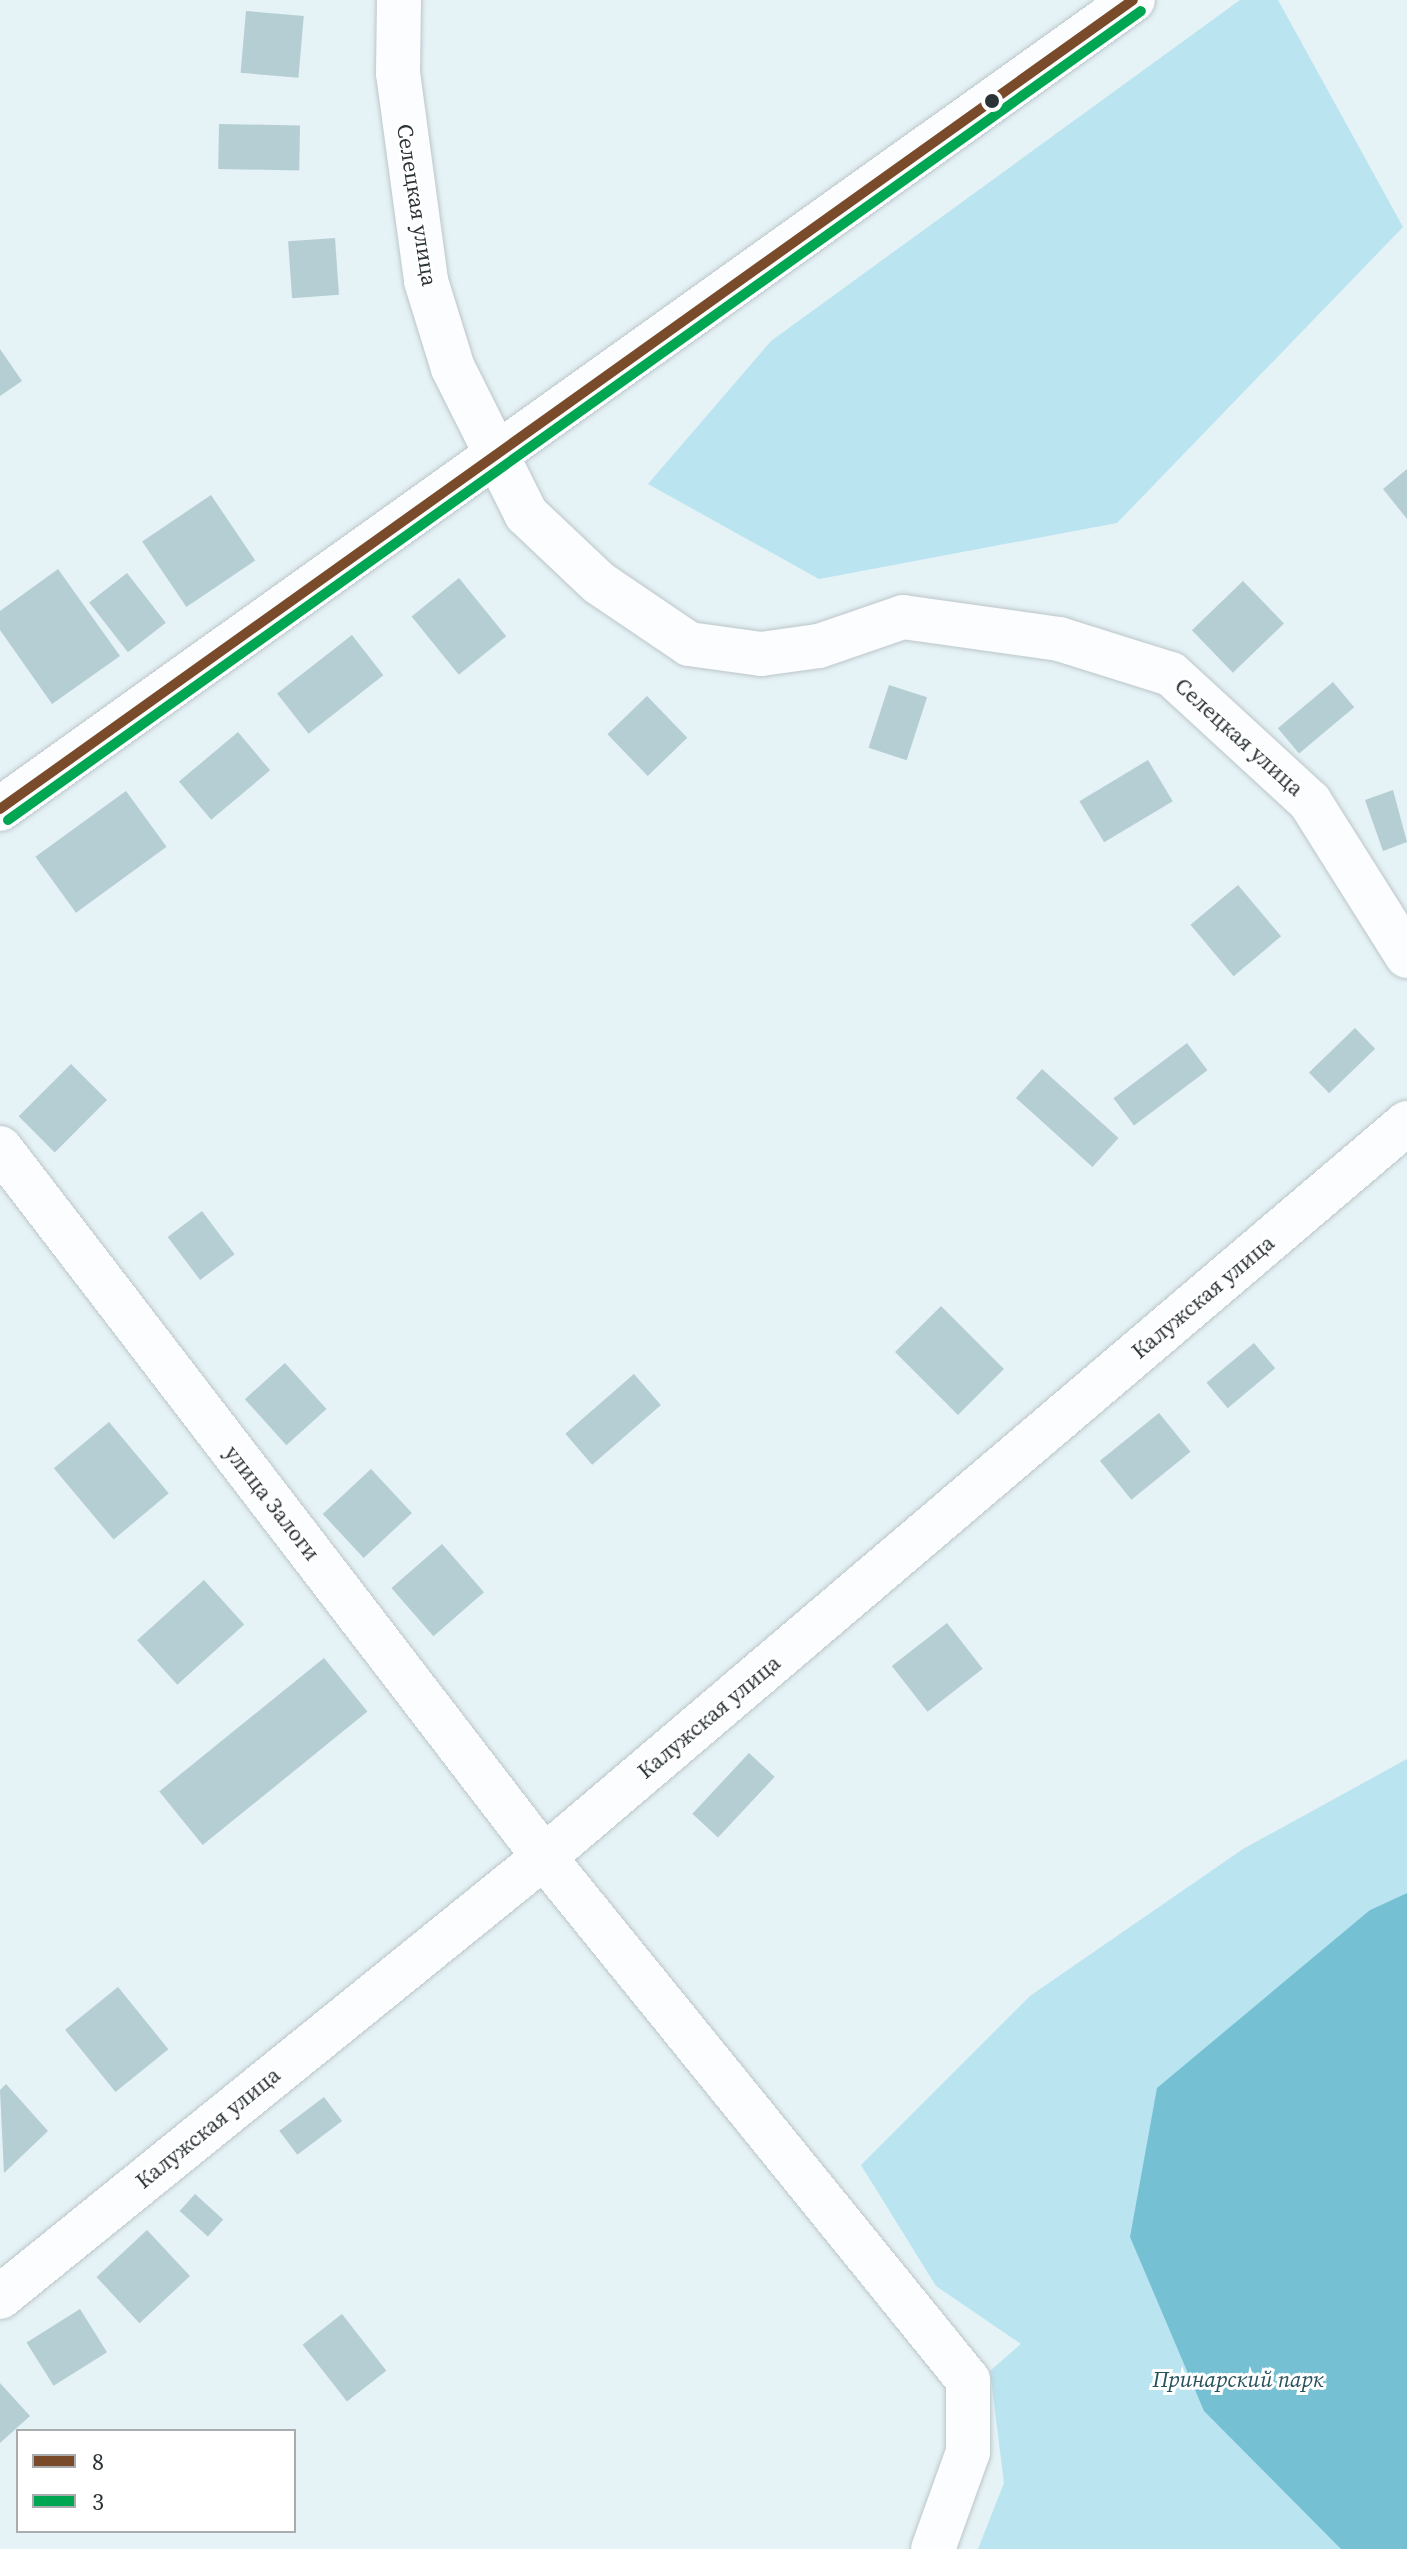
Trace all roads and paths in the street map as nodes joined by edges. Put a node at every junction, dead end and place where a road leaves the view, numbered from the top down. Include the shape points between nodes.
1 (399, 0) edge
2 (1133, 0) edge
3 (494, 456) junction
4 (0, 809) edge
5 (1407, 956) edge
6 (1407, 1123) edge
7 (0, 1148) edge
8 (544, 1857) junction
9 (0, 2297) edge
10 (933, 2549) edge

1 - 3 street, Селецкая улица via 398,73 426,281 453,368
2 - 3 street
3 - 4 street
3 - 5 street, Селецкая улица via 526,514 599,583 689,644 761,654 819,646 903,617 1059,639 1171,674 1310,802
6 - 8 street, Калужская улица
7 - 8 street, улица Залоги
8 - 9 street, Калужская улица
8 - 10 street, улица Залоги via 968,2380 968,2452

